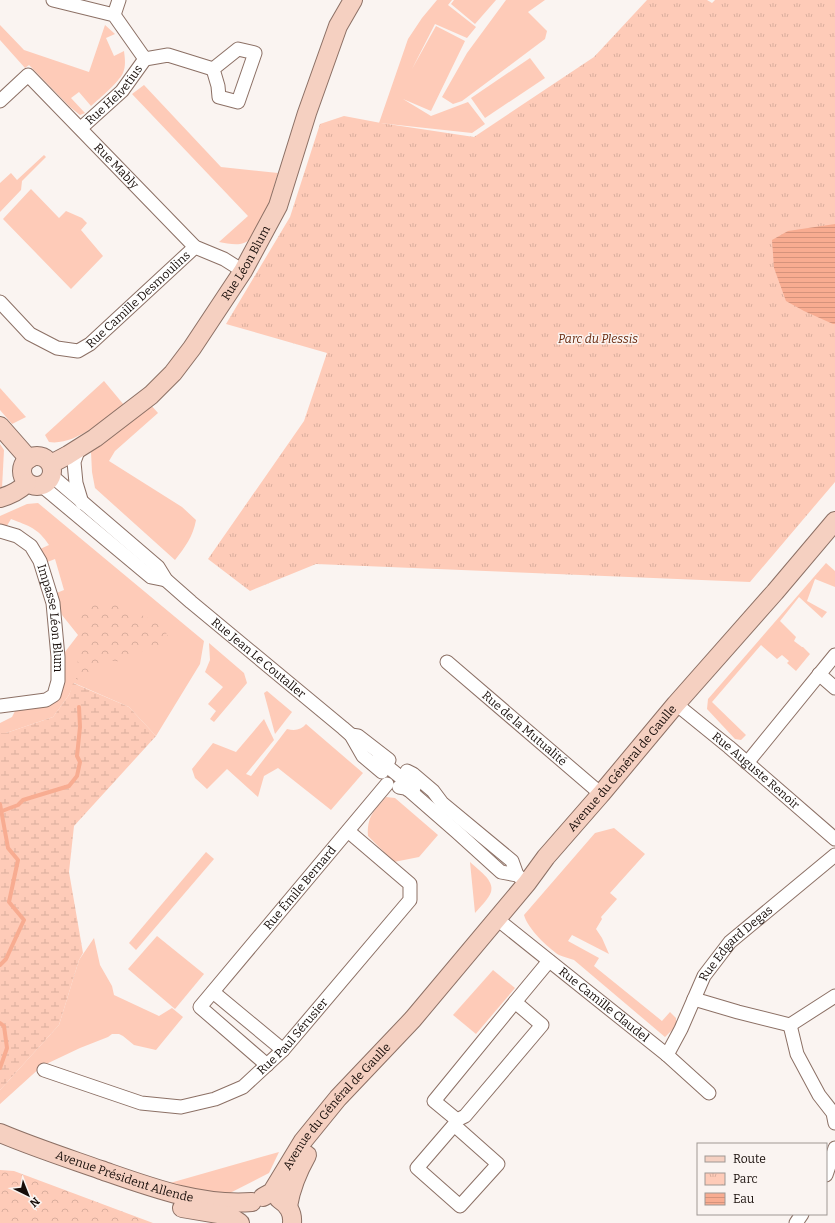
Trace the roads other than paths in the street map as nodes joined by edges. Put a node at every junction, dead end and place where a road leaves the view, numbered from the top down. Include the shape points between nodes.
1 (53, 0) edge
2 (119, 0) edge
3 (353, 0) edge
4 (114, 15) junction
5 (145, 59) junction
6 (213, 69) dead end
7 (0, 101) edge
8 (81, 128) junction
9 (196, 246) junction
10 (243, 271) junction
11 (0, 302) edge
12 (0, 426) edge
13 (79, 448) junction
14 (28, 459) junction
15 (43, 477) junction
16 (0, 498) edge
17 (82, 503) junction
18 (835, 521) edge
19 (0, 531) edge
20 (166, 580) junction
21 (835, 655) edge
22 (447, 662) dead end
23 (820, 674) junction
24 (835, 688) edge
25 (676, 704) junction
26 (0, 706) edge
27 (351, 735) junction
28 (747, 763) junction
29 (395, 775) junction
30 (601, 794) junction
31 (348, 831) junction
32 (835, 839) edge
33 (835, 855) edge
34 (522, 879) junction
35 (498, 919) junction
36 (550, 961) junction
37 (213, 992) junction
38 (835, 996) edge
39 (694, 999) junction
40 (515, 1002) junction
41 (413, 1019) junction
42 (790, 1024) junction
43 (283, 1050) junction
44 (667, 1055) junction
45 (267, 1065) junction
46 (44, 1070) dead end
47 (710, 1093) dead end
48 (834, 1116) edge
49 (455, 1123) junction
50 (0, 1133) edge
51 (0, 1146) edge
52 (835, 1148) edge
53 (827, 1172) edge
54 (258, 1199) junction
55 (292, 1218) edge
56 (240, 1223) edge
57 (244, 1223) edge

1 - 4 street
2 - 4 street
3 - 10 street, Rue Léon Blum via 338,26 278,206
4 - 5 street
5 - 6 street via 168,55
5 - 8 street, Rue Helvetius via 122,90
7 - 8 street, Rue Mably via 28,75
8 - 9 street, Rue Mably
9 - 10 street, Rue Mably
9 - 11 street, Rue Camille Desmoulins via 90,344 78,351 57,348 30,334
10 - 13 street, Rue Léon Blum via 173,373 151,395
12 - 14 street
13 - 15 street, Rue Léon Blum
13 - 17 street via 74,462
14 - 15 street via 33,456 48,460
14 - 15 street via 22,470 24,479
15 - 16 street, Rue Léon Blum via 11,495
15 - 17 street, Rue Jean Le Coutaller
15 - 20 street, Rue Jean Le Coutaller via 151,577
17 - 20 street, Rue Jean Le Coutaller via 158,567
18 - 25 street, Avenue du Général de Gaulle
19 - 26 street, Impasse Léon Blum via 17,536 31,546 40,561 53,603 58,657 58,680 54,695 46,700
20 - 27 street, Rue Jean Le Coutaller via 227,634
21 - 23 street
22 - 30 street, Rue de la Mutualité
23 - 24 street
23 - 28 street
25 - 28 street, Rue Auguste Renoir
25 - 30 street, Avenue du Général de Gaulle
27 - 29 street, Rue Jean Le Coutaller via 363,756
27 - 29 street, Rue Jean Le Coutaller via 358,736 388,760
28 - 32 street, Rue Auguste Renoir
29 - 31 street, Rue Émile Bernard
29 - 34 street, Rue Jean Le Coutaller via 405,788 501,872
29 - 34 street, Rue Jean Le Coutaller via 426,796 442,803 512,861
30 - 34 street, Avenue du Général de Gaulle via 546,857
31 - 37 street, Rue Émile Bernard
31 - 43 street, Rue Paul Sérusier via 410,884 410,900
33 - 39 street, Rue Edgard Degas via 730,942 704,976
34 - 35 street, Avenue du Général de Gaulle
35 - 36 street, Rue Camille Claudel
35 - 41 street, Avenue du Général de Gaulle
36 - 40 street
36 - 44 street, Rue Camille Claudel
37 - 43 street
37 - 45 street, Rue Émile Bernard via 200,1007
38 - 42 street
39 - 42 street
39 - 44 street, Rue Edgard Degas
40 - 49 street via 434,1101
40 - 49 street via 542,1025 465,1116
41 - 54 street, Avenue du Général de Gaulle via 338,1098 303,1141 272,1192
41 - 55 street, Avenue du Général de Gaulle via 316,1141 301,1166 290,1192
42 - 48 street via 797,1054 819,1095
43 - 45 street, Rue Paul Sérusier
44 - 47 street, Rue Camille Claudel
45 - 46 street, Rue Paul Sérusier via 243,1087 215,1099 181,1107 141,1104
49 - 49 street via 498,1164 460,1206 417,1168
50 - 54 street, Avenue Président Allende via 164,1192 236,1204
51 - 56 street, Avenue Président Allende via 180,1208 230,1216
52 - 53 street
54 - 55 street, Avenue Président Allende via 272,1196 279,1199
54 - 57 street via 245,1213

